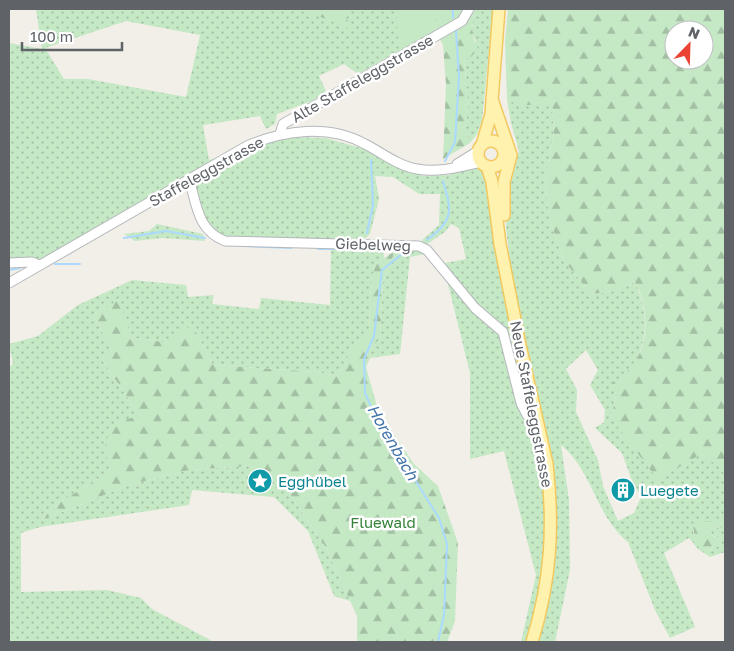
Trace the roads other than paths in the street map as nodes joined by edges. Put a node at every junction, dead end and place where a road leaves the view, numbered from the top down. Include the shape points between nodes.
1 (499, 9) edge
2 (468, 13) edge
3 (492, 99) junction
4 (491, 114) junction
5 (280, 134) junction
6 (499, 145) junction
7 (482, 156) junction
8 (500, 163) junction
9 (189, 179) junction
10 (503, 198) junction
11 (9, 263) edge
12 (505, 264) junction
13 (39, 265) junction
14 (9, 283) edge
15 (527, 415) dead end
16 (532, 642) edge

1 - 3 main road
2 - 5 street, Alte Staffeleggstrasse via 450,28 283,124
3 - 4 main road
3 - 10 main road via 511,155
4 - 6 main road
4 - 7 main road
5 - 7 street, Staffeleggstrasse via 342,135 415,169 430,171 446,169
5 - 9 street, Staffeleggstrasse via 247,146
6 - 7 main road via 491,142
6 - 8 main road via 504,155
7 - 8 main road via 493,167
7 - 12 main road, Neue Staffeleggstrasse via 492,182
8 - 10 main road via 498,181
9 - 13 street, Staffeleggstrasse
9 - 15 street, Giebelweg via 203,226 214,237 225,241 419,246 427,250 475,308 503,332
10 - 12 main road
11 - 13 street via 32,262
12 - 16 main road, Neue Staffeleggstrasse via 547,464 552,512 550,568
13 - 14 street, Staffeleggstrasse

